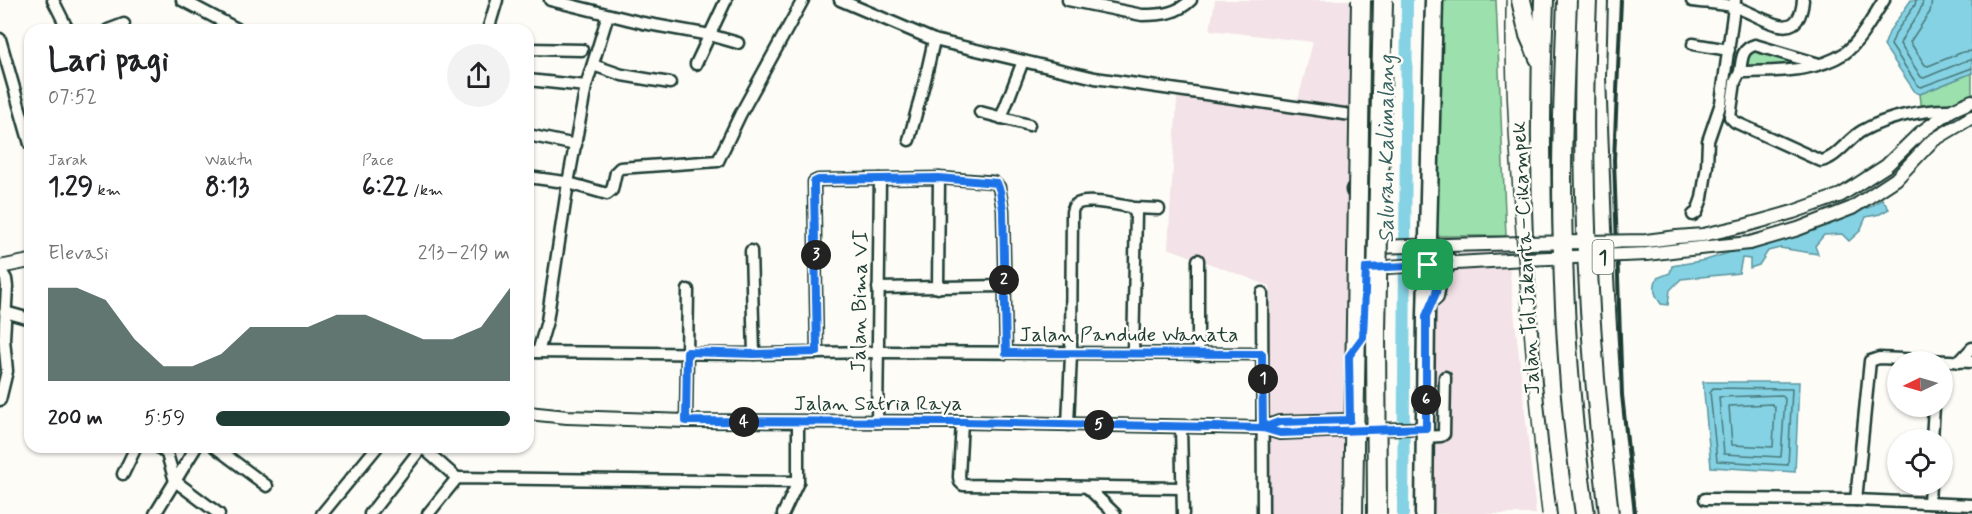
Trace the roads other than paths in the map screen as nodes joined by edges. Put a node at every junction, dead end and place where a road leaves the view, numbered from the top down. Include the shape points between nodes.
1 (53, 0) edge
2 (182, 0) edge
3 (497, 0) edge
4 (550, 0) edge
5 (726, 0) edge
6 (803, 0) edge
7 (840, 0) edge
8 (1068, 0) edge
9 (1191, 0) edge
10 (1353, 0) edge
11 (1361, 0) edge
12 (1383, 0) edge
13 (1434, 0) edge
14 (1521, 0) edge
15 (1544, 0) edge
16 (1568, 0) edge
17 (1587, 0) edge
18 (1598, 0) edge
19 (1803, 0) edge
20 (1884, 0) edge
21 (1692, 1) edge
22 (1735, 3) edge
23 (857, 4) edge
24 (608, 15) junction
25 (65, 24) edge
26 (228, 24) edge
27 (491, 24) edge
28 (710, 35) junction
29 (0, 39) edge
30 (934, 40) junction
31 (738, 43) dead end
32 (1693, 44) dead end
33 (534, 49) edge
34 (582, 50) dead end
35 (1729, 50) junction
36 (1023, 61) junction
37 (1541, 62) junction
38 (696, 64) dead end
39 (1820, 64) junction
40 (592, 65) junction
41 (1740, 72) junction
42 (534, 81) edge
43 (670, 83) dead end
44 (586, 86) junction
45 (1972, 101) edge
46 (1952, 110) junction
47 (24, 111) edge
48 (980, 112) dead end
49 (1352, 115) junction
50 (1972, 117) edge
51 (1000, 118) junction
52 (1029, 125) dead end
53 (534, 136) edge
54 (909, 140) dead end
55 (576, 145) junction
56 (534, 178) edge
57 (939, 178) junction
58 (880, 179) junction
59 (568, 183) junction
60 (1351, 183) junction
61 (1134, 208) junction
62 (1159, 209) dead end
63 (1693, 215) dead end
64 (1424, 245) junction
65 (1373, 247) junction
66 (751, 251) dead end
67 (1198, 260) dead end
68 (24, 262) edge
69 (1449, 262) junction
70 (1423, 266) junction
71 (1, 268) edge
72 (1373, 268) junction
73 (1004, 286) junction
74 (878, 288) junction
75 (938, 288) junction
76 (688, 290) dead end
77 (1262, 293) dead end
78 (5, 312) junction
79 (1426, 316) junction
80 (24, 317) edge
81 (2, 339) edge
82 (1972, 348) edge
83 (534, 350) edge
84 (534, 352) edge
85 (687, 352) junction
86 (817, 352) junction
87 (877, 352) junction
88 (1006, 353) junction
89 (754, 354) junction
90 (1071, 354) junction
91 (1133, 354) junction
92 (1262, 354) junction
93 (1198, 355) junction
94 (1349, 356) junction
95 (1887, 359) edge
96 (1953, 362) edge
97 (1959, 362) junction
98 (1972, 362) edge
99 (1445, 377) dead end
100 (0, 400) edge
101 (534, 414) edge
102 (686, 421) junction
103 (877, 422) junction
104 (962, 422) junction
105 (798, 423) junction
106 (1068, 424) junction
107 (1350, 425) junction
108 (1181, 427) junction
109 (1263, 428) junction
110 (1422, 431) junction
111 (133, 453) edge
112 (166, 453) edge
113 (192, 453) edge
114 (222, 453) edge
115 (371, 453) edge
116 (417, 453) edge
117 (429, 453) edge
118 (123, 474) dead end
119 (457, 478) junction
120 (175, 481) junction
121 (798, 482) junction
122 (267, 486) dead end
123 (1088, 488) junction
124 (1183, 488) junction
125 (1929, 495) edge
126 (1706, 499) dead end
127 (1856, 500) junction
128 (1929, 503) junction
129 (1972, 505) edge
130 (154, 514) edge
131 (219, 514) edge
132 (322, 514) edge
133 (370, 514) edge
134 (428, 514) edge
135 (783, 514) edge
136 (1115, 514) edge
137 (1184, 514) edge
138 (1263, 514) edge
139 (1352, 514) edge
140 (1377, 514) edge
141 (1424, 514) edge
142 (1567, 514) edge
143 (1585, 514) edge
144 (1609, 514) edge
145 (1626, 514) edge

1 - 25 street
2 - 26 street
3 - 27 street
4 - 24 street
5 - 28 street
6 - 59 street via 718,161 620,168 607,194
7 - 23 street
8 - 9 street via 1153,15 1178,10
10 - 49 main road
11 - 139 highway, bridge
12 - 140 highway, bridge
13 - 64 main road
14 - 37 highway
15 - 37 highway, Jalan Tol Jakarta–Cikampek
16 - 143 highway, 1, bridge via 1563,273
17 - 144 highway, 1, bridge via 1586,252 1598,424
18 - 145 highway, 1 via 1596,77 1604,278 1610,375
19 - 22 street via 1798,21 1782,26
20 - 39 street via 1846,52
21 - 22 street
22 - 35 street
23 - 30 street
24 - 28 street
24 - 40 street
28 - 31 street
28 - 38 street
29 - 47 street
30 - 36 street
30 - 54 street
32 - 35 street
33 - 34 street
35 - 63 street via 1721,103 1708,141 1702,198
36 - 49 street via 1095,78
36 - 51 street
37 - 142 highway, Jalan Tol Jakarta–Cikampek via 1542,202 1553,392
39 - 41 street via 1800,70
39 - 41 street via 1755,45 1747,47 1743,54
40 - 43 street
40 - 44 street
41 - 46 street via 1730,113 1733,121 1816,160 1826,160 1862,131 1919,112
42 - 44 street
44 - 55 street
45 - 46 street
46 - 64 street, bridge via 1920,133 1886,166 1841,195 1793,212 1703,235 1646,241
48 - 51 street
49 - 60 main road
50 - 69 street, bridge via 1932,141 1896,179 1852,208 1750,243 1647,254
51 - 52 street
53 - 55 street
55 - 59 street
56 - 59 street
57 - 58 street
57 - 73 street via 997,183 1003,210
57 - 75 street
58 - 74 street, Jalan Bima VI
58 - 86 street via 816,180
59 - 83 street via 547,321
60 - 65 main road via 1367,210
60 - 94 main road
61 - 62 street
61 - 90 street via 1079,203 1072,209
61 - 91 street via 1137,219
64 - 65 street
64 - 70 main road
65 - 72 main road
66 - 89 street
67 - 93 street
68 - 71 street
69 - 70 street
69 - 79 main road via 1439,274
70 - 72 street
70 - 79 main road
71 - 78 street via 7,287
72 - 94 main road via 1363,337
73 - 75 street
73 - 88 street
74 - 75 street
74 - 87 street, Jalan Bima VI
76 - 85 street
77 - 92 street
78 - 80 street
78 - 81 street
79 - 110 main road
81 - 100 street via 7,371
82 - 97 street
84 - 85 street, Jalan Pandude Wanata
85 - 89 street, Jalan Pandude Wanata
85 - 102 street
86 - 87 street, Jalan Pandude Wanata
86 - 89 street, Jalan Pandude Wanata
87 - 88 street, Jalan Pandude Wanata
87 - 103 street, Jalan Bima VI
88 - 90 street, Jalan Pandude Wanata
90 - 91 street, Jalan Pandude Wanata
90 - 106 street
91 - 93 street, Jalan Pandude Wanata
92 - 93 street, Jalan Pandude Wanata
92 - 109 street
94 - 107 main road
95 - 127 street via 1870,361
96 - 97 street
97 - 98 street
99 - 110 street via 1444,434
101 - 102 street, Jalan Satria Raya
102 - 105 street, Jalan Satria Raya
103 - 104 street, Jalan Satria Raya
103 - 105 street, Jalan Satria Raya
104 - 106 street, Jalan Satria Raya
104 - 123 street via 959,477 963,485
105 - 121 street
106 - 108 street, Jalan Satria Raya
107 - 109 street, Jalan Satria Raya via 1280,433
107 - 110 street
107 - 139 main road
108 - 109 street, Jalan Satria Raya
108 - 124 street
109 - 138 street
110 - 141 main road
111 - 118 street
112 - 120 street
113 - 120 street
114 - 122 street
115 - 132 street
116 - 133 street
117 - 119 street
119 - 121 street
119 - 134 street
120 - 130 street
120 - 131 street
121 - 135 street
123 - 124 street
123 - 136 street
124 - 137 street
125 - 128 street
126 - 127 street
127 - 128 street
128 - 129 street

